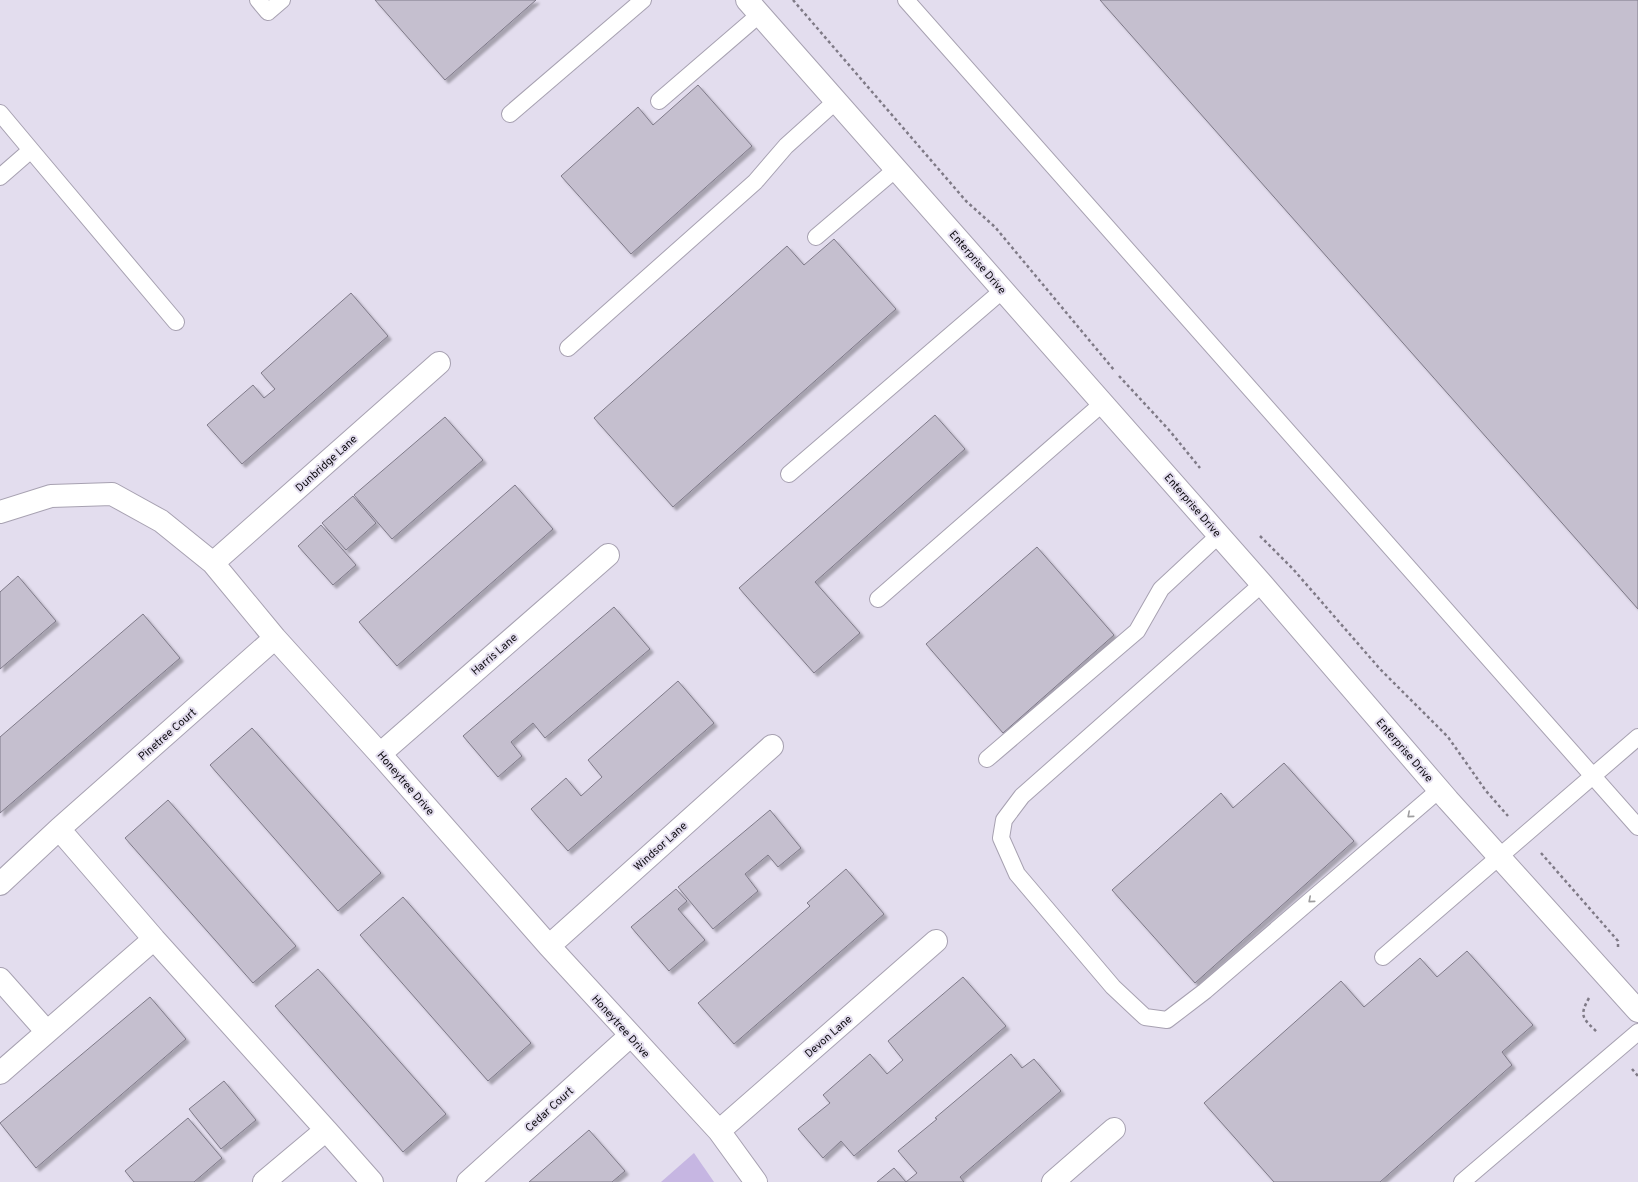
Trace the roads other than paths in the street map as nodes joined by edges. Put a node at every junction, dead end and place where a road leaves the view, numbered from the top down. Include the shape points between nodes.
1 (258, 0) edge
2 (282, 0) edge
3 (643, 0) edge
4 (906, 0) edge
5 (753, 7) edge
6 (659, 101) dead end
7 (836, 101) junction
8 (0, 113) edge
9 (510, 114) dead end
10 (32, 150) junction
11 (896, 169) junction
12 (0, 176) edge
13 (816, 237) dead end
14 (1003, 290) junction
15 (176, 322) dead end
16 (568, 348) dead end
17 (439, 363) dead end
18 (1103, 403) junction
19 (789, 474) dead end
20 (0, 512) edge
21 (1219, 535) junction
22 (608, 555) dead end
23 (213, 563) junction
24 (1262, 584) junction
25 (878, 599) dead end
26 (275, 638) junction
27 (1638, 737) edge
28 (772, 746) dead end
29 (380, 754) junction
30 (987, 759) dead end
31 (1593, 777) junction
32 (1439, 790) junction
33 (1638, 827) edge
34 (59, 829) junction
35 (1500, 858) junction
36 (0, 884) edge
37 (154, 939) junction
38 (936, 941) dead end
39 (549, 946) junction
40 (1383, 957) dead end
41 (0, 979) edge
42 (1638, 1011) edge
43 (46, 1032) junction
44 (1638, 1032) edge
45 (630, 1036) junction
46 (0, 1073) edge
47 (1114, 1129) dead end
48 (326, 1130) junction
49 (719, 1132) junction
50 (264, 1182) edge
51 (372, 1182) edge
52 (468, 1182) edge
53 (756, 1182) edge
54 (1053, 1182) edge
55 (1462, 1182) edge

1 - 2 lane via 268,12
3 - 9 lane
4 - 31 lane
5 - 6 lane
5 - 7 street, Enterprise Drive
7 - 11 street, Enterprise Drive
7 - 16 lane via 786,146 755,182
8 - 10 lane
10 - 12 lane
10 - 15 lane
11 - 13 lane
11 - 14 street, Enterprise Drive
14 - 18 street, Enterprise Drive
14 - 19 lane
17 - 23 street, Dunbridge Lane
18 - 21 street, Enterprise Drive
18 - 25 lane
20 - 23 street, Honeytree Drive via 51,496 112,494 161,521
21 - 24 street, Enterprise Drive
21 - 30 lane via 1161,589 1137,630
22 - 29 street, Harris Lane
23 - 26 street, Honeytree Drive
24 - 32 street, Enterprise Drive
32 -> 24 lane via 1205,991 1167,1020 1145,1017 1113,987 1017,874 1001,838 1004,820 1022,796
26 - 29 street, Honeytree Drive
26 - 34 street, Pinetree Court
27 - 31 lane
28 - 39 street, Windsor Lane
29 - 39 street, Honeytree Drive
31 - 33 lane
31 - 35 lane
32 - 35 street, Enterprise Drive
34 - 36 street, Pinetree Court
34 - 37 street
35 - 40 lane
35 - 42 street, Enterprise Drive
37 - 43 street
37 - 48 street
38 - 49 street, Devon Lane
39 - 45 street, Honeytree Drive
41 - 43 street
43 - 46 street
44 - 55 lane
45 - 49 street, Honeytree Drive
45 - 52 street, Cedar Court
47 - 54 street
48 - 50 street
48 - 51 street
49 - 53 street, Honeytree Drive

